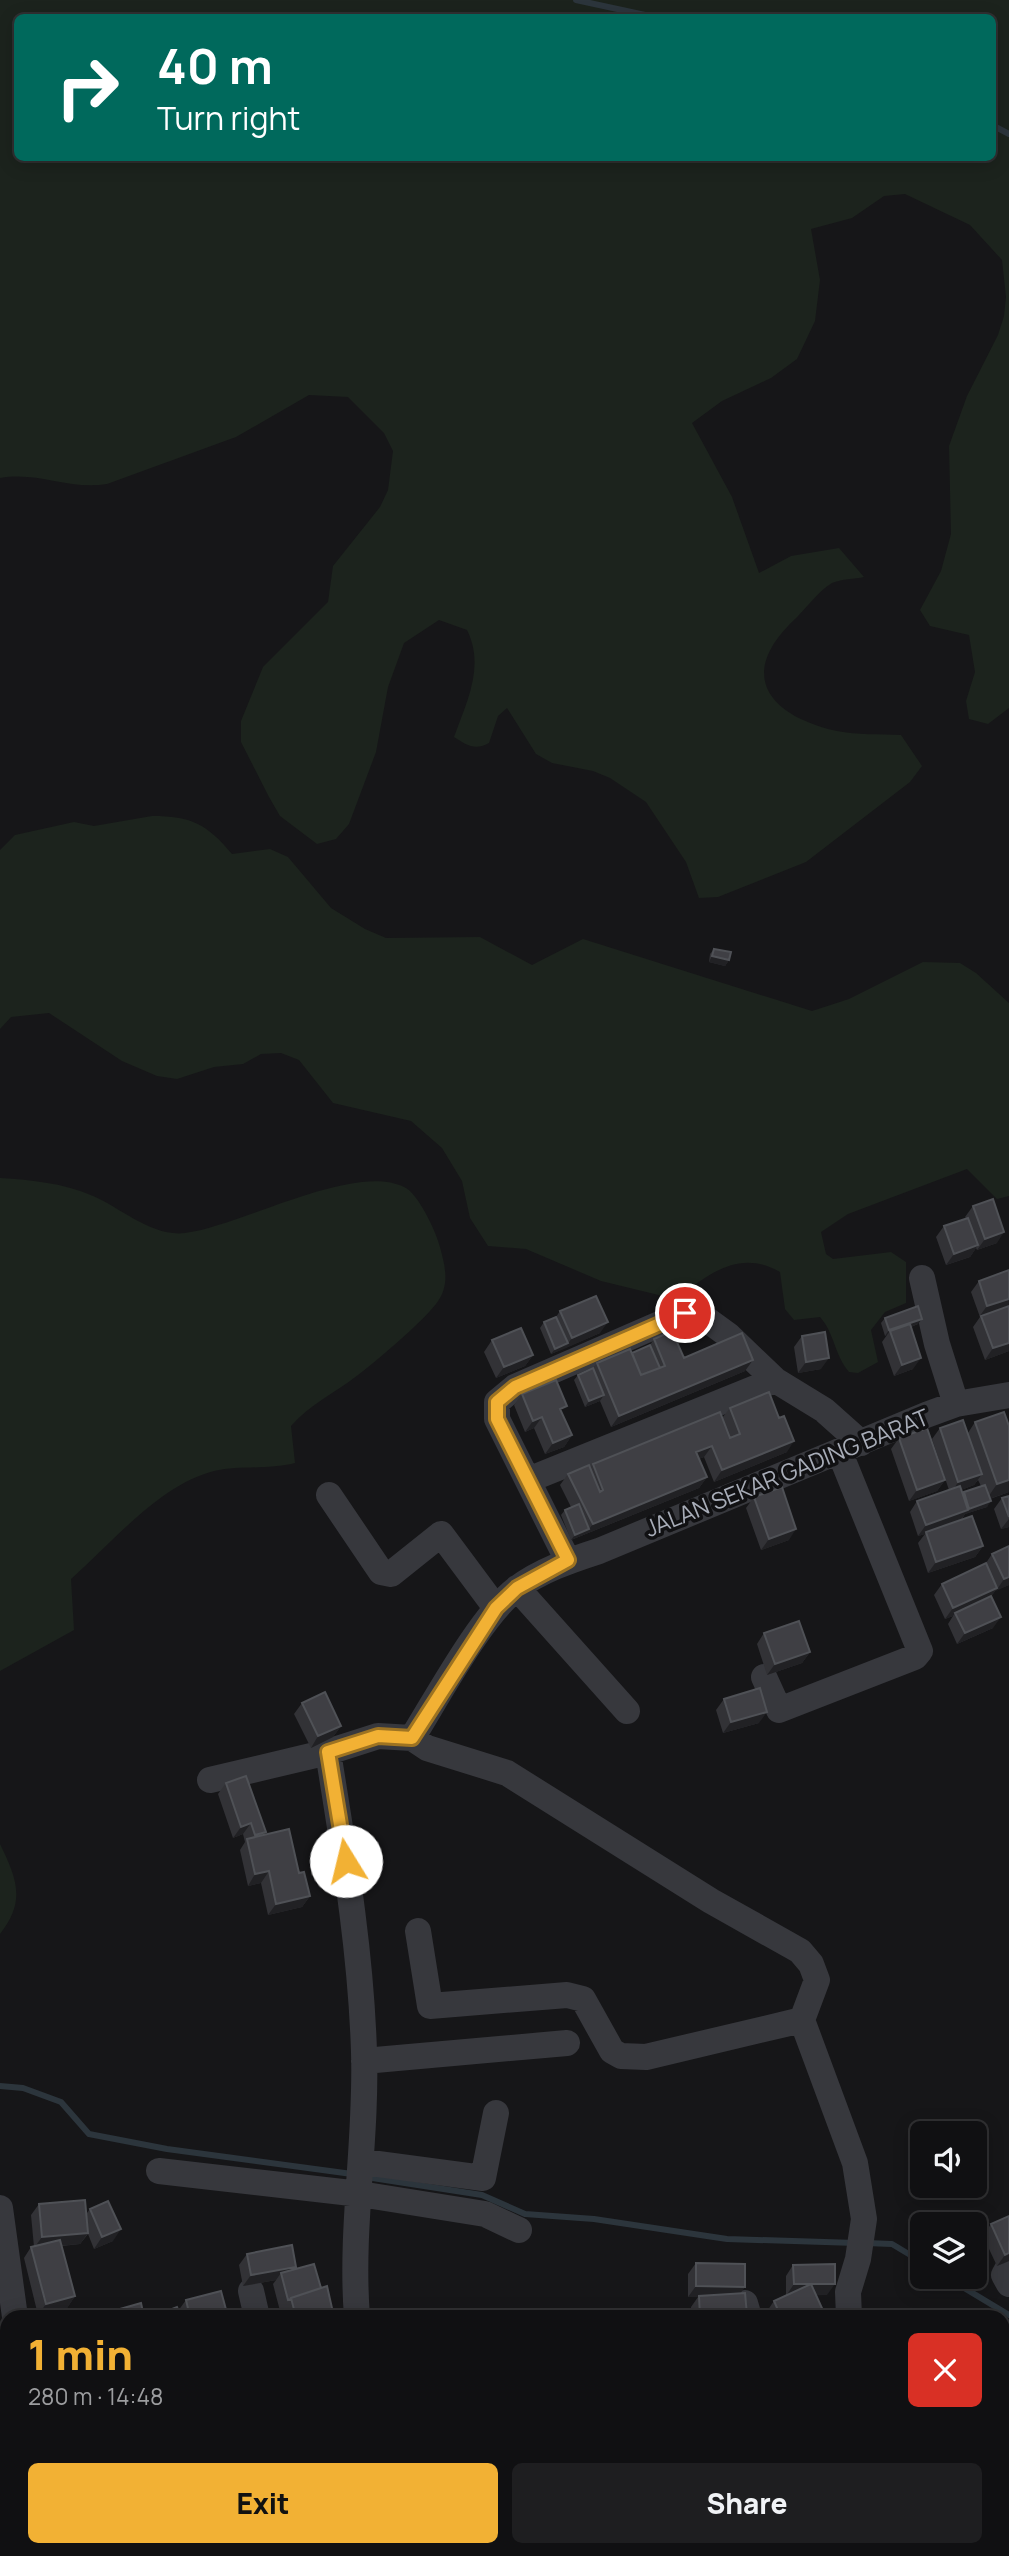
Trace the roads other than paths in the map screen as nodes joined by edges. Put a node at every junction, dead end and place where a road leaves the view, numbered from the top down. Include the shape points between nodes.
1 (922, 1278) dead end
2 (775, 1380) junction
3 (1000, 1397) edge
4 (956, 1404) junction
5 (998, 1424) edge
6 (850, 1448) junction
7 (528, 1480) junction
8 (329, 1495) dead end
9 (568, 1560) junction
10 (517, 1588) junction
11 (496, 1608) junction
12 (764, 1677) dead end
13 (627, 1710) dead end
14 (412, 1738) junction
15 (328, 1752) junction
16 (210, 1780) dead end
17 (418, 1931) dead end
18 (803, 2020) junction
19 (567, 2043) dead end
20 (364, 2061) junction
21 (496, 2113) dead end
22 (159, 2171) dead end
23 (361, 2179) junction
24 (0, 2208) edge
25 (519, 2230) dead end
26 (1009, 2266) edge
27 (1009, 2284) edge
28 (251, 2291) dead end
29 (14, 2310) edge
30 (255, 2310) edge
31 (357, 2310) edge
32 (849, 2310) edge

1 - 4 street
2 - 6 street via 824,1410
2 - 7 street
2 - 7 street via 728,1335 706,1319 685,1313 515,1387 497,1402 497,1419
3 - 4 street, JALAN SEKAR GADING BARAT
3 - 5 street
4 - 6 street, JALAN SEKAR GADING BARAT
6 - 9 street, JALAN SEKAR GADING BARAT
6 - 12 street via 920,1651 915,1657 779,1710
7 - 9 street
8 - 11 street via 384,1574 391,1574 441,1534
9 - 10 street, JALAN SEKAR GADING BARAT
10 - 11 street, JALAN SEKAR GADING BARAT
10 - 13 street
11 - 14 street, JALAN SEKAR GADING BARAT
14 - 15 street via 378,1736
14 - 18 street via 451,1757 508,1773 711,1901 800,1951 817,1980
15 - 16 street
15 - 20 street via 355,1916
17 - 18 street via 430,2006 567,1995 583,1999 612,2051 634,2056
18 - 32 street via 855,2163 864,2219 848,2292
19 - 20 street
20 - 23 street
21 - 23 street via 482,2178
22 - 23 street
23 - 25 street via 485,2214
23 - 31 street
24 - 29 street
26 - 27 street via 1004,2275
28 - 30 street

